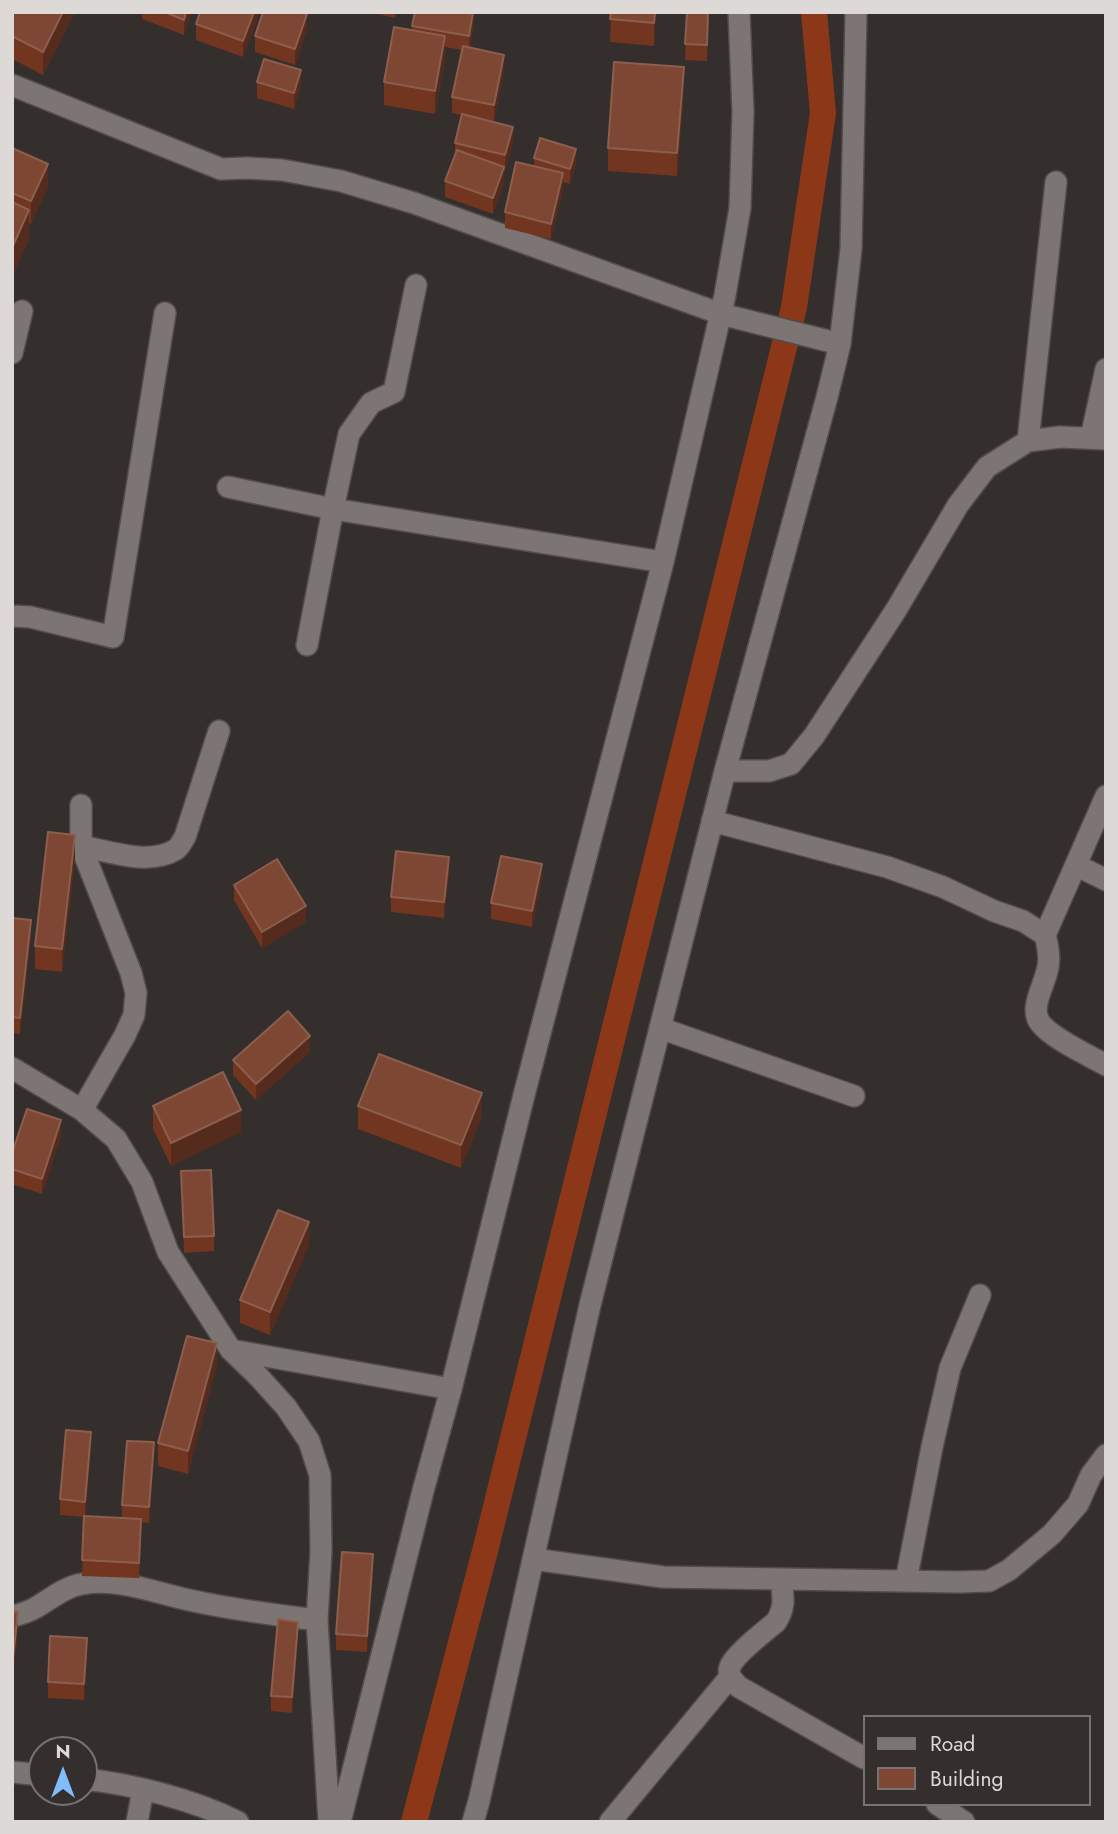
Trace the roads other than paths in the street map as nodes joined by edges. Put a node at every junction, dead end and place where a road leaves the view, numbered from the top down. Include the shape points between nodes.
1 (739, 12) edge
2 (856, 12) edge
3 (12, 85) edge
4 (1056, 182) dead end
5 (416, 285) dead end
6 (22, 311) dead end
7 (165, 313) dead end
8 (721, 314) junction
9 (839, 344) junction
10 (12, 353) edge
11 (1106, 369) edge
12 (1098, 438) edge
13 (1028, 441) junction
14 (228, 488) dead end
15 (333, 509) junction
16 (663, 562) junction
17 (12, 616) edge
18 (307, 645) dead end
19 (219, 731) dead end
20 (725, 771) junction
21 (1106, 796) edge
22 (81, 805) dead end
23 (712, 821) junction
24 (81, 845) junction
25 (1076, 864) junction
26 (1106, 880) edge
27 (1045, 935) junction
28 (660, 1028) junction
29 (1106, 1065) edge
30 (12, 1068) edge
31 (854, 1096) dead end
32 (82, 1110) junction
33 (980, 1295) dead end
34 (231, 1350) junction
35 (452, 1389) junction
36 (1106, 1455) edge
37 (533, 1559) junction
38 (781, 1580) junction
39 (906, 1581) junction
40 (14, 1616) edge
41 (317, 1620) junction
42 (730, 1677) junction
43 (862, 1757) edge
44 (98, 1782) edge
45 (143, 1790) junction
46 (940, 1806) edge
47 (137, 1822) edge
48 (238, 1822) edge
49 (329, 1822) edge
50 (340, 1822) edge
51 (473, 1822) edge
52 (610, 1822) edge
53 (964, 1822) edge

1 - 8 street via 740,208
2 - 9 street via 851,249
3 - 8 street via 221,169 282,170 353,185
4 - 13 street
5 - 15 street via 394,392 370,403 349,434
6 - 10 street
7 - 17 street via 113,637
8 - 9 street
8 - 16 street
9 - 20 street
11 - 12 street
12 - 13 street
13 - 20 street via 987,467 958,505 896,610 791,764 769,771
14 - 15 street
15 - 16 street
15 - 18 street
16 - 35 street
19 - 24 street via 185,837 177,849 159,856 135,856
20 - 23 street
21 - 25 street
22 - 24 street
23 - 27 street via 887,867 1023,921
23 - 28 street
24 - 32 street via 136,993 134,1015 125,1035
25 - 26 street
25 - 27 street
27 - 29 street via 1048,966 1035,1009 1039,1023
28 - 31 street
28 - 37 street via 590,1304
30 - 32 street
32 - 34 street via 116,1139 142,1182 167,1252
33 - 39 street via 950,1368
34 - 35 street
34 - 41 street via 286,1407 309,1441 320,1475
35 - 50 street
36 - 39 street via 1078,1504 1052,1534 1009,1570 989,1581
37 - 38 street via 663,1577
37 - 51 street
38 - 39 street
38 - 42 street via 784,1605 776,1622 736,1657 729,1667
40 - 41 street via 67,1588 115,1584
41 - 49 street
42 - 43 street via 739,1687
42 - 52 street
44 - 45 street
45 - 47 street
45 - 48 street
46 - 53 street

